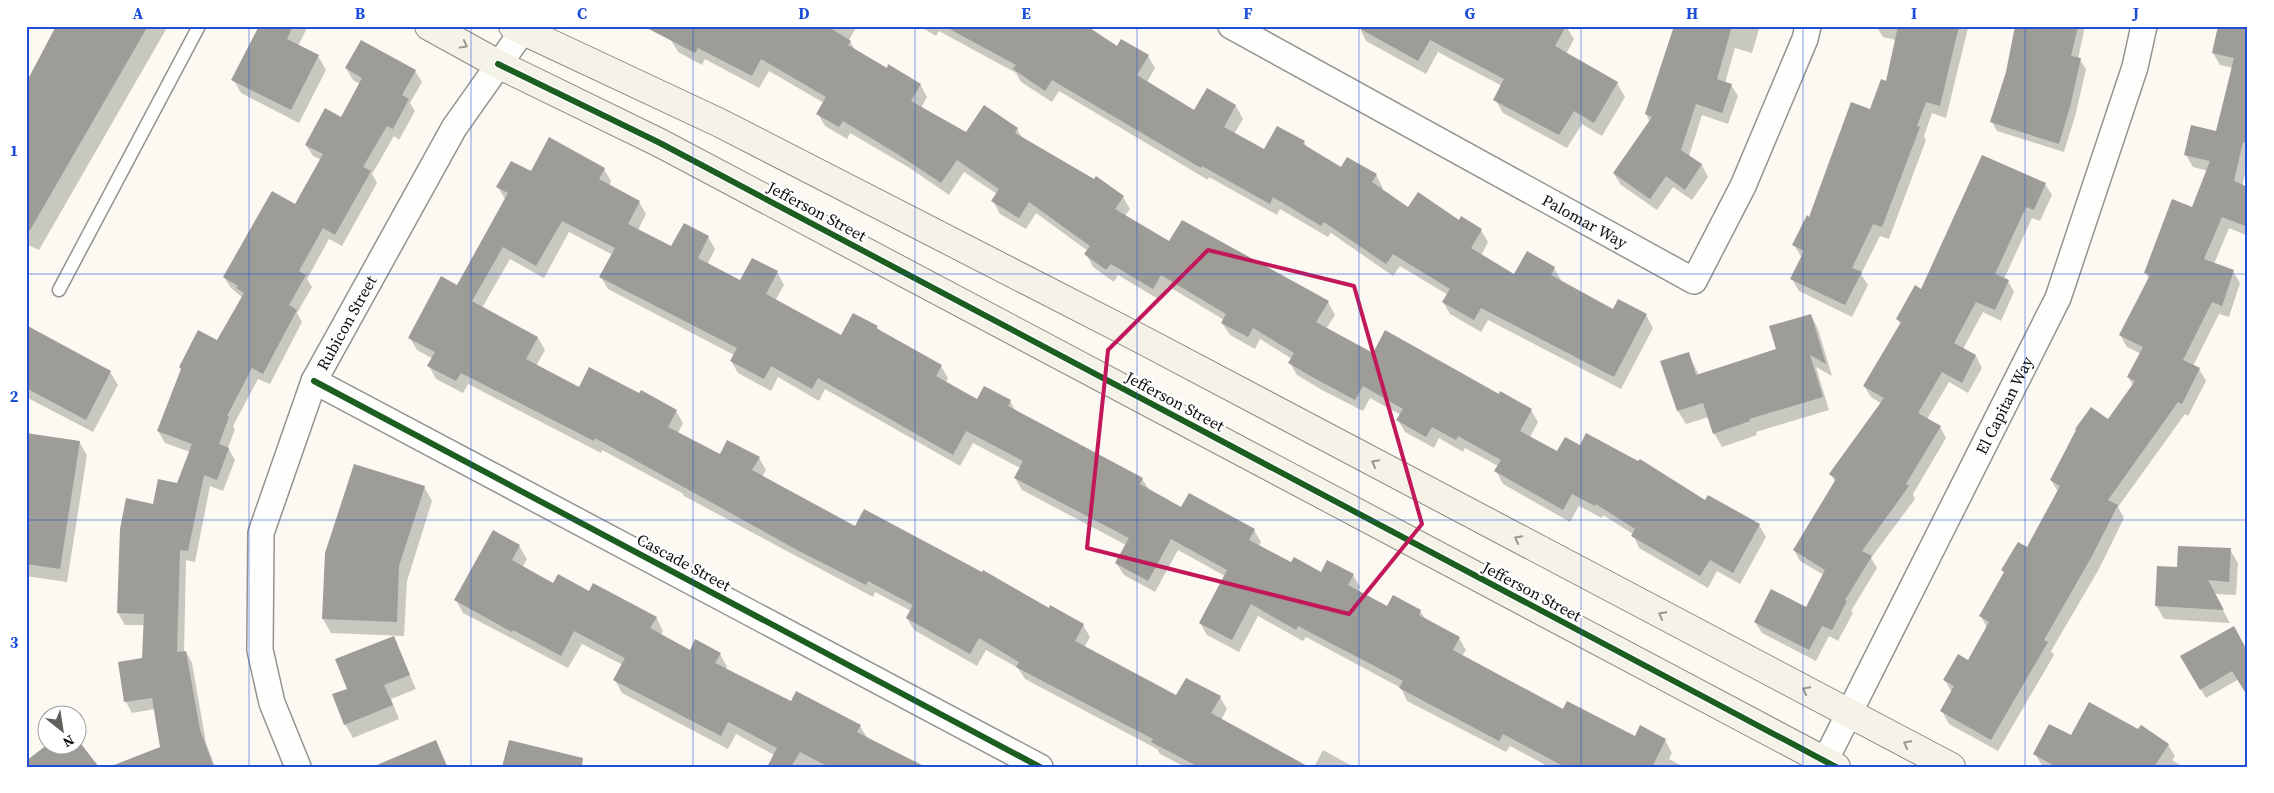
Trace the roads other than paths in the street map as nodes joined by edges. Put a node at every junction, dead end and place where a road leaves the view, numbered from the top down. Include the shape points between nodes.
1 (198, 26) edge
2 (430, 26) edge
3 (1231, 26) edge
4 (1808, 26) edge
5 (2144, 26) edge
6 (520, 28) edge
7 (498, 64) junction
8 (59, 290) dead end
9 (314, 381) junction
10 (1849, 713) junction
11 (1827, 765) edge
12 (298, 767) edge
13 (1040, 767) edge
14 (1950, 767) edge

1 - 8 lane
2 -> 7 main road, Jefferson Street
3 - 4 street, Palomar Way via 1694,281 1743,186
5 - 10 street, El Capitan Way via 2135,67 2058,298
6 - 7 street, Rubicon Street
10 -> 6 main road, Jefferson Street via 774,150
7 - 9 street, Rubicon Street via 454,128
7 - 11 main road, Jefferson Street via 660,143
9 - 12 street, Rubicon Street via 262,533 260,650 272,703
9 - 13 street, Cascade Street
10 - 11 street, El Capitan Way
14 -> 10 main road, Jefferson Street

